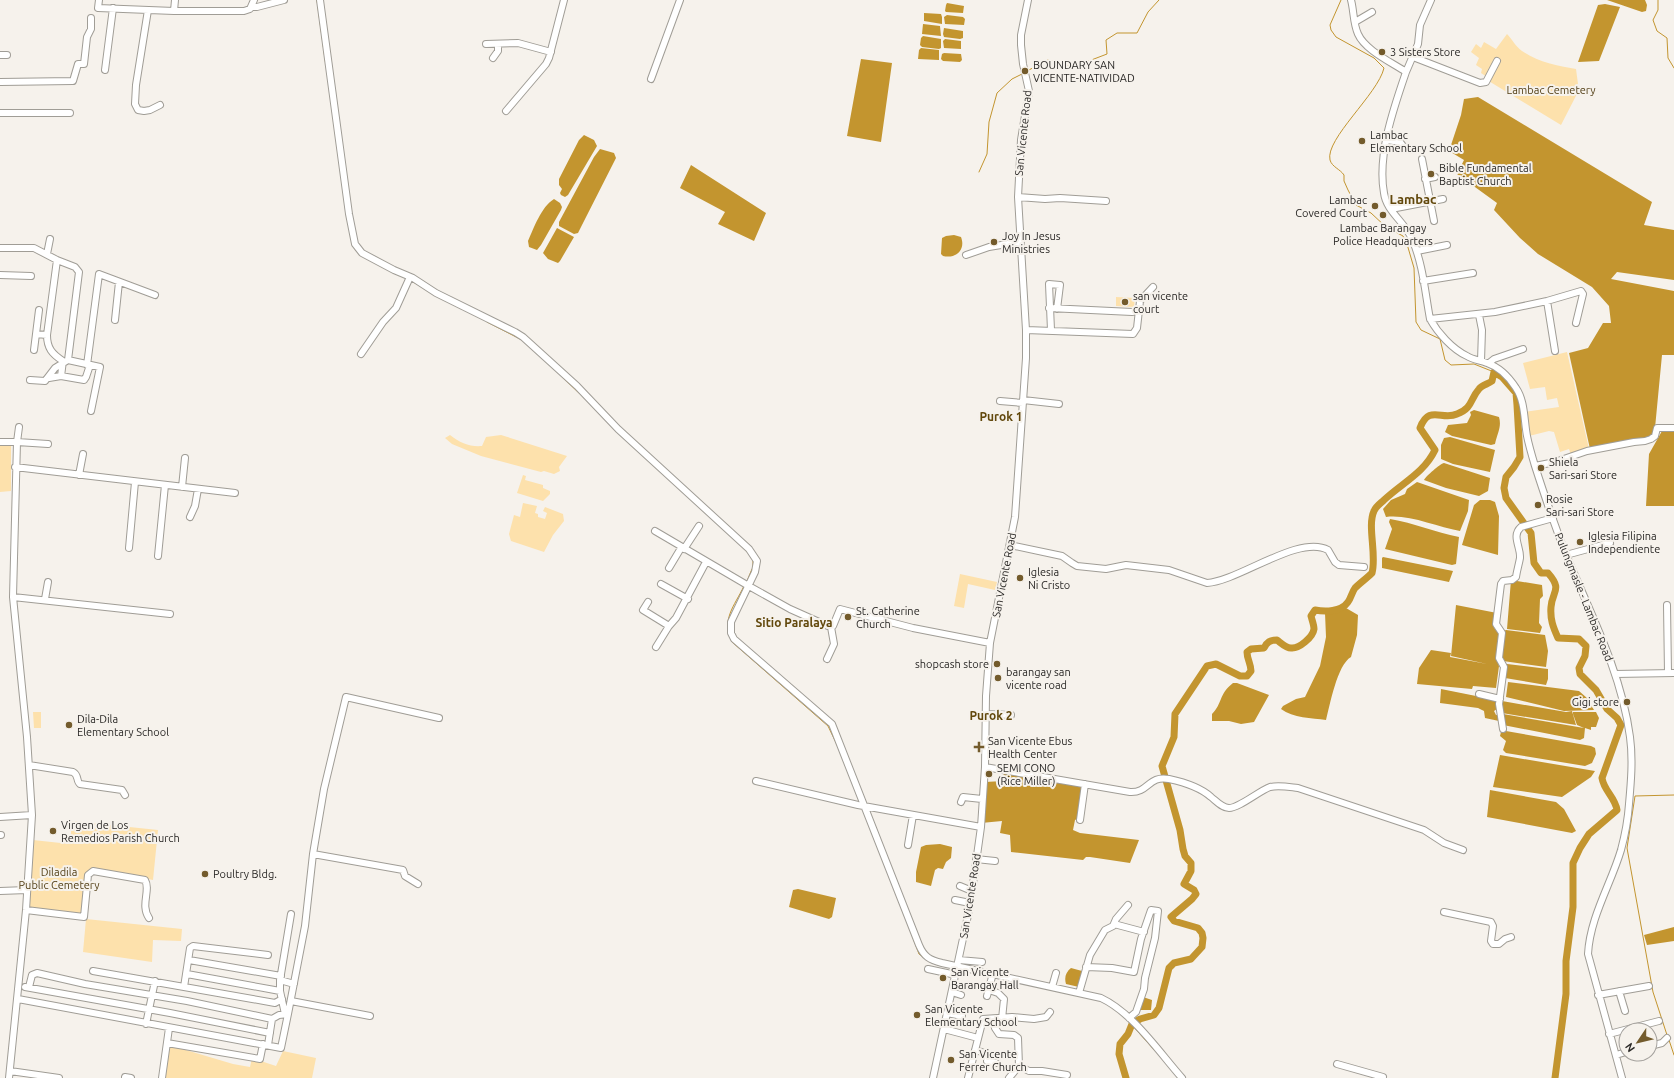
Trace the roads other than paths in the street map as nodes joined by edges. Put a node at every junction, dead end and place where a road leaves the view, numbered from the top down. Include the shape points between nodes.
1 (99, 0) edge
2 (175, 0) edge
3 (284, 0) edge
4 (320, 0) edge
5 (564, 0) edge
6 (680, 0) edge
7 (1028, 0) edge
8 (1351, 0) edge
9 (1431, 0) edge
10 (254, 3) edge
11 (113, 8) junction
12 (148, 10) junction
13 (174, 11) junction
14 (1372, 12) dead end
15 (91, 18) dead end
16 (1355, 22) junction
17 (486, 44) dead end
18 (498, 44) junction
19 (551, 52) junction
20 (0, 55) edge
21 (7, 55) dead end
22 (1413, 57) junction
23 (493, 58) dead end
24 (1497, 61) dead end
25 (106, 70) dead end
26 (1406, 72) junction
27 (650, 79) dead end
28 (0, 82) edge
29 (160, 105) dead end
30 (506, 111) dead end
31 (0, 113) edge
32 (70, 113) dead end
33 (1387, 140) junction
34 (1411, 149) dead end
35 (1422, 159) dead end
36 (1435, 177) dead end
37 (1425, 179) junction
38 (1018, 197) junction
39 (1443, 199) dead end
40 (1106, 201) dead end
41 (1429, 201) junction
42 (1390, 209) junction
43 (1434, 221) dead end
44 (50, 240) dead end
45 (1020, 242) junction
46 (1447, 245) dead end
47 (0, 248) edge
48 (1417, 251) junction
49 (47, 254) junction
50 (966, 255) dead end
51 (57, 260) junction
52 (1473, 273) dead end
53 (0, 275) edge
54 (30, 276) dead end
55 (409, 279) junction
56 (1423, 281) junction
57 (119, 282) junction
58 (1152, 287) dead end
59 (155, 295) dead end
60 (1547, 301) junction
61 (1049, 308) junction
62 (1057, 309) junction
63 (39, 310) dead end
64 (1132, 312) dead end
65 (1479, 315) junction
66 (1430, 319) junction
67 (115, 320) dead end
68 (1576, 323) dead end
69 (1026, 330) junction
70 (1050, 330) junction
71 (36, 334) junction
72 (47, 335) junction
73 (1523, 349) dead end
74 (34, 350) dead end
75 (51, 351) junction
76 (1555, 351) dead end
77 (361, 354) dead end
78 (66, 360) junction
79 (1481, 361) junction
80 (1489, 363) junction
81 (88, 365) junction
82 (55, 368) junction
83 (61, 376) junction
84 (49, 378) junction
85 (30, 380) dead end
86 (1000, 401) dead end
87 (1023, 401) junction
88 (1059, 404) dead end
89 (91, 411) dead end
90 (19, 427) dead end
91 (1674, 428) edge
92 (0, 442) edge
93 (17, 442) junction
94 (48, 444) dead end
95 (83, 454) dead end
96 (185, 458) dead end
97 (1535, 466) junction
98 (15, 468) junction
99 (79, 475) junction
100 (135, 482) junction
101 (165, 485) junction
102 (182, 488) junction
103 (198, 489) junction
104 (234, 493) dead end
105 (190, 517) dead end
106 (1553, 518) junction
107 (699, 526) dead end
108 (655, 531) dead end
109 (1610, 543) dead end
110 (1010, 545) junction
111 (129, 548) dead end
112 (682, 548) junction
113 (1566, 555) junction
114 (158, 556) dead end
115 (706, 562) junction
116 (1364, 567) dead end
117 (669, 568) dead end
118 (48, 582) dead end
119 (661, 584) dead end
120 (748, 586) junction
121 (13, 597) junction
122 (45, 599) junction
123 (688, 599) junction
124 (648, 602) dead end
125 (1667, 605) dead end
126 (170, 614) dead end
127 (669, 626) junction
128 (831, 627) junction
129 (990, 643) junction
130 (656, 647) dead end
131 (826, 659) dead end
132 (1671, 673) edge
133 (1615, 674) junction
134 (1479, 694) dead end
135 (1500, 699) junction
136 (986, 714) junction
137 (1011, 715) dead end
138 (439, 718) dead end
139 (1503, 729) dead end
140 (29, 765) junction
141 (985, 768) junction
142 (756, 781) dead end
143 (1085, 784) junction
144 (125, 795) dead end
145 (982, 798) junction
146 (961, 802) dead end
147 (865, 805) junction
148 (913, 815) junction
149 (32, 816) junction
150 (0, 817) edge
151 (1080, 820) dead end
152 (981, 826) junction
153 (908, 845) dead end
154 (1463, 850) dead end
155 (313, 854) junction
156 (976, 859) junction
157 (994, 861) dead end
158 (418, 884) dead end
159 (960, 886) dead end
160 (27, 890) junction
161 (0, 891) edge
162 (972, 891) junction
163 (954, 900) dead end
164 (970, 903) junction
165 (1128, 905) dead end
166 (26, 910) junction
167 (1444, 912) dead end
168 (291, 914) dead end
169 (149, 918) dead end
170 (1114, 924) junction
171 (1144, 932) junction
172 (1511, 938) dead end
173 (268, 955) dead end
174 (189, 960) junction
175 (982, 962) dead end
176 (958, 963) junction
177 (1086, 967) junction
178 (928, 969) dead end
179 (93, 971) dead end
180 (1134, 972) junction
181 (1056, 973) dead end
182 (187, 974) junction
183 (993, 974) junction
184 (956, 975) junction
185 (281, 978) junction
186 (1145, 978) junction
187 (155, 981) junction
188 (294, 984) junction
189 (20, 986) junction
190 (1649, 986) dead end
191 (29, 987) junction
192 (184, 987) junction
193 (1052, 987) junction
194 (989, 990) junction
195 (280, 991) junction
196 (1619, 991) junction
197 (952, 992) junction
198 (1079, 993) junction
199 (152, 995) junction
200 (961, 995) dead end
201 (1598, 995) junction
202 (987, 996) dead end
203 (18, 999) junction
204 (282, 999) junction
205 (291, 1001) junction
206 (275, 1004) junction
207 (149, 1009) junction
208 (1625, 1011) dead end
209 (285, 1012) junction
210 (1050, 1012) dead end
211 (947, 1013) junction
212 (370, 1016) dead end
213 (962, 1016) dead end
214 (272, 1019) junction
215 (994, 1019) junction
216 (1002, 1019) junction
217 (1132, 1021) junction
218 (1659, 1021) dead end
219 (146, 1024) junction
220 (169, 1028) junction
221 (944, 1029) junction
222 (270, 1033) junction
223 (1609, 1034) junction
224 (978, 1038) junction
225 (1666, 1038) dead end
226 (167, 1043) junction
227 (1658, 1044) edge
228 (265, 1045) junction
229 (975, 1050) junction
230 (1616, 1055) joint
231 (996, 1063) dead end
232 (1337, 1064) dead end
233 (1019, 1066) junction
234 (10, 1075) edge
235 (1066, 1075) dead end
236 (1383, 1077) dead end
237 (59, 1078) edge
238 (162, 1078) edge
239 (933, 1078) edge
240 (968, 1078) edge
241 (1009, 1078) edge
242 (1182, 1078) edge
243 (1622, 1078) edge

1 - 11 street via 98,8
2 - 13 street
3 - 10 street via 257,7
4 - 55 street via 354,244 362,253
5 - 19 street
6 - 27 street
7 - 38 street, San Vicente Road via 1021,46 1029,91 1020,140
8 - 16 street
9 - 22 street, Pulungmasle - Lambac Road via 1420,25 1419,39
10 - 13 street via 244,11
11 - 12 street
11 - 25 street
12 - 13 street
12 - 29 street via 135,104 138,110 144,111
14 - 16 street
15 - 28 street via 84,64 78,64 73,81
16 - 26 street via 1358,34 1368,48
17 - 18 street
18 - 19 street via 518,43
18 - 23 street via 498,51
19 - 30 street via 546,64
20 - 21 street
22 - 24 street via 1480,83 1486,82
22 - 26 street, Pulungmasle - Lambac Road
26 - 33 street, Pulungmasle - Lambac Road via 1392,114
31 - 32 street
33 - 34 street via 1400,142
33 - 42 street, Pulungmasle - Lambac Road via 1382,173 1384,194
35 - 37 street
36 - 37 street
37 - 41 street
38 - 40 street
38 - 45 street, San Vicente Road
39 - 41 street
41 - 42 street
41 - 43 street
42 - 48 street, Pulungmasle - Lambac Road via 1407,230
44 - 49 street
45 - 50 street via 989,246
45 - 69 street, San Vicente Road
46 - 48 street
47 - 49 street via 30,248
48 - 56 street, Pulungmasle - Lambac Road
49 - 51 street
51 - 72 street
51 - 78 street via 75,267 79,272
52 - 56 street
53 - 54 street
55 - 77 street via 396,308
55 - 120 street via 516,332 530,343 749,549 757,561
56 - 66 street, Pulungmasle - Lambac Road
57 - 59 street
57 - 67 street
57 - 81 street via 99,274
58 - 70 street via 1140,301 1137,328 1133,334
60 - 65 street
60 - 68 street via 1582,292
60 - 76 street
61 - 62 street
61 - 62 street via 1049,284 1060,285
61 - 70 street
62 - 64 street
63 - 71 street
65 - 66 street
65 - 79 street via 1482,330
66 - 79 street, Pulungmasle - Lambac Road via 1460,353
69 - 70 street
69 - 87 street, San Vicente Road
71 - 72 street
71 - 74 street
72 - 75 street via 47,345
73 - 80 street
75 - 78 street
75 - 82 street
78 - 81 street
78 - 82 street
78 - 83 street
79 - 80 street, Pulungmasle - Lambac Road
80 - 97 street, Pulungmasle - Lambac Road via 1506,376 1522,400 1527,437
81 - 83 street via 85,379
81 - 89 street via 100,367
82 - 84 street
83 - 84 street
84 - 85 street via 43,382
86 - 87 street
87 - 88 street
87 - 110 street, San Vicente Road via 1015,517
90 - 93 street
91 - 97 street via 1657,428 1655,436 1645,442 1593,449
92 - 93 street
93 - 94 street
93 - 98 street
95 - 99 street
96 - 102 street
97 - 106 street, Pulungmasle - Lambac Road
98 - 99 street
98 - 121 street
99 - 100 street
100 - 101 street
100 - 111 street
101 - 102 street
101 - 114 street
102 - 103 street
103 - 104 street
103 - 105 street
106 - 113 street, Pulungmasle - Lambac Road
106 - 135 street via 1522,527 1517,532 1520,558 1516,577 1502,582 1496,626 1502,633 1499,658 1504,667
107 - 112 street
108 - 112 street
109 - 113 street
110 - 116 street via 1062,556 1077,566 1106,569 1126,565 1169,570 1207,583 1213,583 1277,555 1316,546 1328,550 1335,562 1340,565
110 - 129 street, San Vicente Road
112 - 115 street
112 - 117 street
113 - 133 street, Pulungmasle - Lambac Road
115 - 120 street
115 - 123 street
118 - 122 street
119 - 123 street
120 - 128 street via 790,609
120 - 147 street via 731,622 734,639 832,724
121 - 122 street
121 - 140 street
122 - 126 street
123 - 127 street
124 - 127 street via 643,610
125 - 132 street
127 - 130 street
128 - 129 street via 840,610 844,610 913,628
128 - 131 street via 834,644
129 - 136 street, San Vicente Road
132 - 133 street
133 - 201 street, Pulungmasle - Lambac Road via 1624,705 1632,751 1630,792 1621,850 1599,906 1588,946
134 - 135 street
135 - 139 street via 1499,711
136 - 137 street
136 - 141 street, San Vicente Road
138 - 155 street via 346,697 328,770
140 - 144 street via 73,772 80,784 122,790
140 - 149 street
141 - 143 street
141 - 145 street, San Vicente Road
142 - 147 street
143 - 151 street
143 - 154 street via 1138,792 1152,781 1170,779 1200,789 1229,808 1270,788 1298,788 1424,830 1444,843
145 - 146 street via 963,797
145 - 152 street, San Vicente Road
147 - 148 street
147 - 176 street via 923,953 931,960
148 - 152 street
148 - 153 street
149 - 150 street
149 - 160 street
152 - 156 street, San Vicente Road
155 - 158 street via 403,870 405,876
155 - 188 street via 305,926
156 - 157 street
156 - 162 street, San Vicente Road
159 - 162 street
160 - 161 street
160 - 166 street
162 - 164 street, San Vicente Road
163 - 164 street
164 - 176 street, San Vicente Road
165 - 170 street
166 - 169 street via 84,917 88,875 93,871 145,880 145,909
166 - 189 street
167 - 172 street via 1491,922 1493,944
168 - 185 street
170 - 171 street
170 - 177 street via 1105,930
171 - 180 street
171 - 186 street via 1151,910 1158,911 1155,938
173 - 174 street via 193,946 190,948
174 - 182 street
174 - 185 street
175 - 176 street
176 - 183 street
176 - 184 street, San Vicente Road
177 - 180 street
177 - 198 street
178 - 184 street
179 - 187 street
180 - 186 street
181 - 193 street
182 - 192 street
182 - 195 street
183 - 193 street
183 - 194 street
184 - 197 street, San Vicente Road
185 - 188 street
185 - 195 street
186 - 217 street via 1144,989
187 - 192 street
187 - 199 street
188 - 205 street
189 - 191 street
189 - 203 street
190 - 196 street
191 - 199 street via 32,976 37,973
191 - 207 street
192 - 206 street
193 - 198 street
194 - 202 street
194 - 216 street via 1004,998
195 - 204 street
196 - 201 street
196 - 208 street
197 - 200 street
197 - 211 street, San Vicente Road
198 - 217 street via 1110,1002
199 - 207 street
199 - 214 street
201 - 223 street, Pulungmasle - Lambac Road
203 - 219 street
203 - 234 street
204 - 206 street
204 - 209 street
205 - 209 street
205 - 212 street
206 - 209 street
207 - 219 street
207 - 222 street
209 - 214 street
209 - 228 street via 281,1048
210 - 216 street via 1044,1018
211 - 213 street
211 - 221 street, San Vicente Road
214 - 222 street
215 - 216 street
215 - 224 street via 982,1020
215 - 233 street via 999,1034 1015,1035 1018,1038
217 - 242 street
218 - 223 street
219 - 220 street
220 - 226 street
220 - 228 street
221 - 224 street
221 - 239 street, San Vicente Road
222 - 228 street
223 - 230 street, Pulungmasle - Lambac Road
224 - 229 street
225 - 227 street
226 - 228 street via 260,1059
226 - 238 street
229 - 231 street via 987,1053 988,1062
229 - 240 street
230 - 243 street, Pulungmasle - Lambac Road
232 - 236 street
233 - 235 street via 1028,1071
233 - 241 street
234 - 237 street

